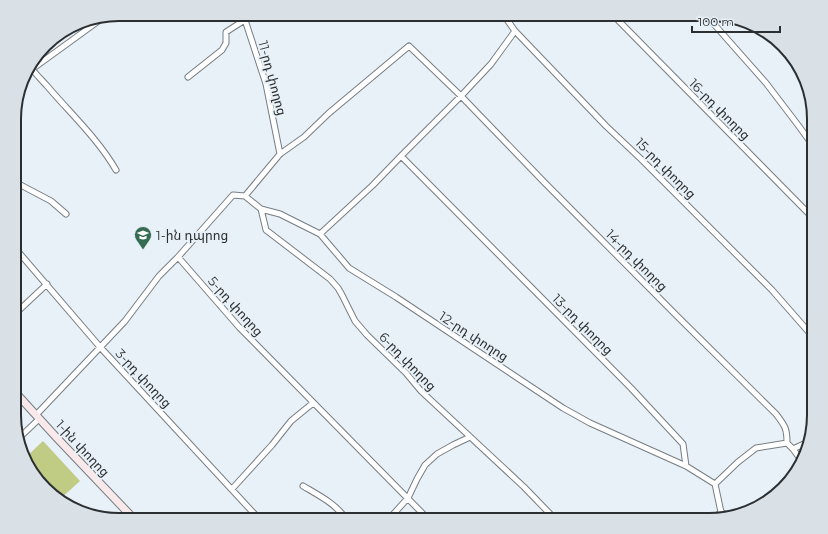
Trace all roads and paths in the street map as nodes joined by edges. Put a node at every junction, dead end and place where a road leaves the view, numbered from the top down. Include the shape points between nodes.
1 (243, 21) edge
2 (245, 21) edge
3 (508, 21) edge
4 (619, 21) edge
5 (711, 21) edge
6 (93, 25) edge
7 (514, 31) junction
8 (39, 63) edge
9 (34, 71) edge
10 (188, 77) dead end
11 (461, 96) junction
12 (807, 137) edge
13 (280, 154) junction
14 (401, 156) junction
15 (116, 170) dead end
16 (21, 185) edge
17 (244, 196) junction
18 (261, 209) junction
19 (807, 212) edge
20 (66, 214) dead end
21 (320, 234) junction
22 (21, 255) edge
23 (178, 258) junction
24 (47, 284) junction
25 (21, 308) edge
26 (807, 330) edge
27 (100, 347) junction
28 (21, 399) edge
29 (313, 402) junction
30 (38, 417) junction
31 (23, 434) edge
32 (470, 437) junction
33 (786, 443) junction
34 (802, 445) edge
35 (793, 449) junction
36 (798, 456) edge
37 (686, 466) junction
38 (715, 484) junction
39 (303, 486) dead end
40 (232, 489) junction
41 (408, 498) junction
42 (721, 512) edge
43 (128, 513) edge
44 (254, 513) edge
45 (342, 513) edge
46 (394, 513) edge
47 (422, 513) edge
48 (549, 513) edge

1 - 10 street via 226,32 226,43 222,50
2 - 13 street, 11-րդ փողոց via 266,84
3 - 7 street, 15-րդ փողոց
4 - 19 street, 16-րդ փողոց
5 - 12 street via 766,83
6 - 8 street
7 - 11 street via 491,64
7 - 26 street, 15-րդ փողոց via 772,290
9 - 15 street via 87,131
11 - 13 street, 14-րդ փողոց via 409,46
11 - 14 street
11 - 33 street, 14-րդ փողոց via 567,206 776,414 787,432
13 - 17 street
14 - 21 street via 373,186
14 - 37 street, 13-րդ փողոց via 631,388 683,444
16 - 20 street via 51,201
17 - 18 street
17 - 23 street via 233,195
18 - 21 street, 12-րդ փողոց via 280,214
18 - 32 street, 6-րդ փողոց via 266,230 330,279 367,335 406,373 420,391
21 - 37 street, 12-րդ փողոց via 349,268 563,408 590,423
22 - 24 street, 3-րդ փողոց
23 - 27 street via 159,276 125,321
23 - 29 street, 5-րդ փողոց via 239,327
24 - 25 street
24 - 27 street, 3-րդ փողոց
27 - 30 street
27 - 40 street, 3-րդ փողոց
28 - 30 main road, 1-ին փողոց
29 - 40 street via 291,421 272,446
29 - 41 street, 5-րդ փողոց
30 - 31 street
30 - 43 main road, 1-ին փողոց
32 - 41 street via 437,454 425,465
32 - 48 street, 6-րդ փողոց
33 - 35 street
33 - 38 street via 756,448
34 - 35 street
35 - 36 street
37 - 38 street
38 - 42 street
39 - 45 street via 332,503
40 - 44 street, 3-րդ փողոց
41 - 46 street
41 - 47 street, 5-րդ փողոց

